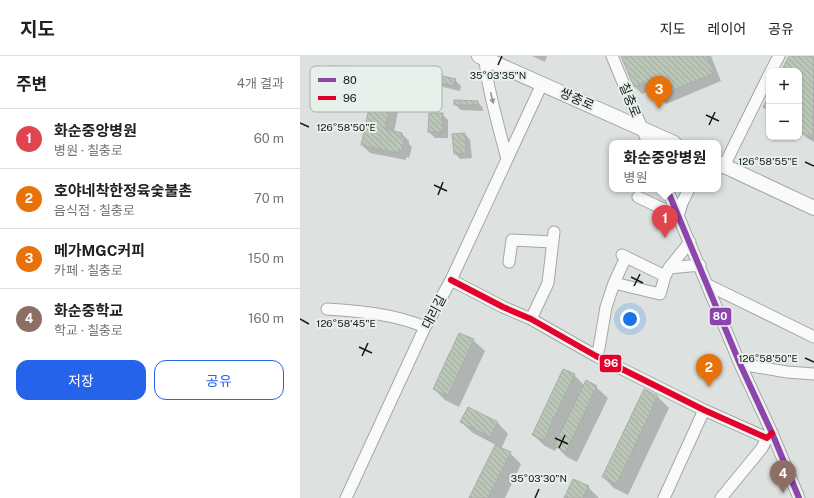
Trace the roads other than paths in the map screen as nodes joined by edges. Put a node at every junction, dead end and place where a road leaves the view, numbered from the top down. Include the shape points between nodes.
1 (466, 56) edge
2 (612, 56) edge
3 (778, 56) edge
4 (482, 57) edge
5 (772, 68) edge
6 (766, 81) edge
7 (542, 84) junction
8 (641, 128) junction
9 (647, 140) edge
10 (667, 140) edge
11 (507, 159) junction
12 (721, 164) edge
13 (721, 166) edge
14 (668, 192) edge
15 (688, 192) edge
16 (638, 197) dead end
17 (814, 208) edge
18 (678, 216) junction
19 (690, 242) junction
20 (510, 262) dead end
21 (700, 265) junction
22 (667, 272) junction
23 (451, 280) junction
24 (614, 283) junction
25 (708, 285) junction
26 (326, 309) dead end
27 (531, 319) junction
28 (425, 327) junction
29 (814, 337) edge
30 (596, 356) junction
31 (740, 364) junction
32 (814, 374) edge
33 (704, 410) junction
34 (770, 436) junction
35 (346, 498) edge
36 (664, 498) edge
37 (721, 498) edge
38 (799, 498) edge

1 - 4 main road, 쌍충로
2 - 8 street, 칠충로
3 - 5 street
4 - 7 main road, 쌍충로
4 -> 11 street
6 - 12 street
7 - 8 main road, 쌍충로
7 - 11 street, 대리길
8 - 9 street, 칠충로
8 - 10 main road, 쌍충로
11 - 23 street, 대리길
13 - 17 main road
14 - 18 street
15 - 18 street
16 - 18 street
18 - 19 street
19 - 21 street
19 - 22 street
20 - 27 street via 512,240 553,237 548,283
21 - 22 street
21 - 25 street
22 - 24 street via 660,294
22 - 24 street via 624,256
23 - 27 street
23 - 28 street, 대리길
24 - 30 street via 606,307
25 - 29 street
25 - 31 street
26 - 28 street via 372,313
27 - 30 street
28 - 35 street, 대리길
30 - 33 street
31 - 32 street
31 - 34 street
33 - 34 street
33 - 36 street
34 - 37 street
34 - 38 street

